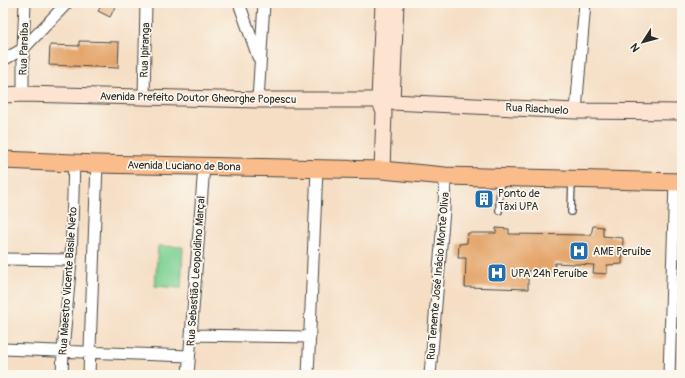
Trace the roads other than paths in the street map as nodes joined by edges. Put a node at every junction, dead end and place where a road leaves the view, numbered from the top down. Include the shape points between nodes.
1 (26, 3) edge
2 (67, 3) edge
3 (146, 3) edge
4 (239, 3) edge
5 (264, 3) edge
6 (383, 3) edge
7 (396, 3) edge
8 (585, 3) edge
9 (23, 50) junction
10 (3, 60) edge
11 (260, 62) junction
12 (22, 94) junction
13 (3, 96) edge
14 (144, 97) junction
15 (258, 100) junction
16 (385, 105) junction
17 (576, 111) junction
18 (682, 112) edge
19 (3, 160) edge
20 (74, 162) junction
21 (97, 164) junction
22 (204, 166) junction
23 (317, 169) junction
24 (374, 170) junction
25 (445, 176) junction
26 (500, 178) junction
27 (572, 179) junction
28 (679, 182) edge
29 (499, 211) dead end
30 (570, 212) dead end
31 (3, 259) edge
32 (71, 260) junction
33 (191, 335) junction
34 (310, 337) junction
35 (3, 349) edge
36 (62, 351) junction
37 (90, 352) junction
38 (189, 356) junction
39 (62, 375) edge
40 (89, 375) edge
41 (188, 375) edge
42 (308, 375) edge
43 (430, 375) edge
44 (669, 375) edge

1 - 9 street, Rua Paraíba
2 - 9 street
3 - 14 street, Rua Ipiranga
4 - 11 street
5 - 11 street
6 - 16 main road
7 - 16 main road
8 - 17 street
9 - 10 street
9 - 12 street, Rua Paraíba
11 - 15 street
12 - 13 main road, Avenida Prefeito Doutor Gheorghe Popescu
12 - 14 main road, Avenida Prefeito Doutor Gheorghe Popescu
14 - 15 main road, Avenida Prefeito Doutor Gheorghe Popescu
15 - 16 main road, Avenida Prefeito Doutor Gheorghe Popescu
16 - 17 main road, Rua Riachuelo
16 - 24 main road
17 - 18 main road, Rua Riachuelo
19 - 20 main road, Avenida Luciano de Bona
20 - 21 main road, Avenida Luciano de Bona
20 - 32 street, Rua Maestro Vicente Basile Neto
21 - 22 main road, Avenida Luciano de Bona
21 - 37 street, Rua Maestro Vicente Basile Neto
22 - 23 main road, Avenida Luciano de Bona
22 - 33 street, Rua Sebastião Leopoldino Marçal
23 - 24 main road, Avenida Luciano de Bona
23 - 34 street
24 - 25 main road, Avenida Luciano de Bona
25 - 26 main road, Avenida Luciano de Bona
25 - 43 street, Rua Tenente José Inácio Monte Oliva
26 - 27 main road, Avenida Luciano de Bona
26 - 29 lane
27 - 28 main road, Avenida Luciano de Bona
27 - 30 lane
28 - 44 street
31 - 32 street
32 - 36 street, Rua Maestro Vicente Basile Neto
33 - 34 street
33 - 38 street, Rua Sebastião Leopoldino Marçal
34 - 42 street
35 - 36 street
36 - 37 street
36 - 39 street, Rua Maestro Vicente Basile Neto
37 - 38 street
37 - 40 street, Rua Maestro Vicente Basile Neto
38 - 41 street, Rua Sebastião Leopoldino Marçal

